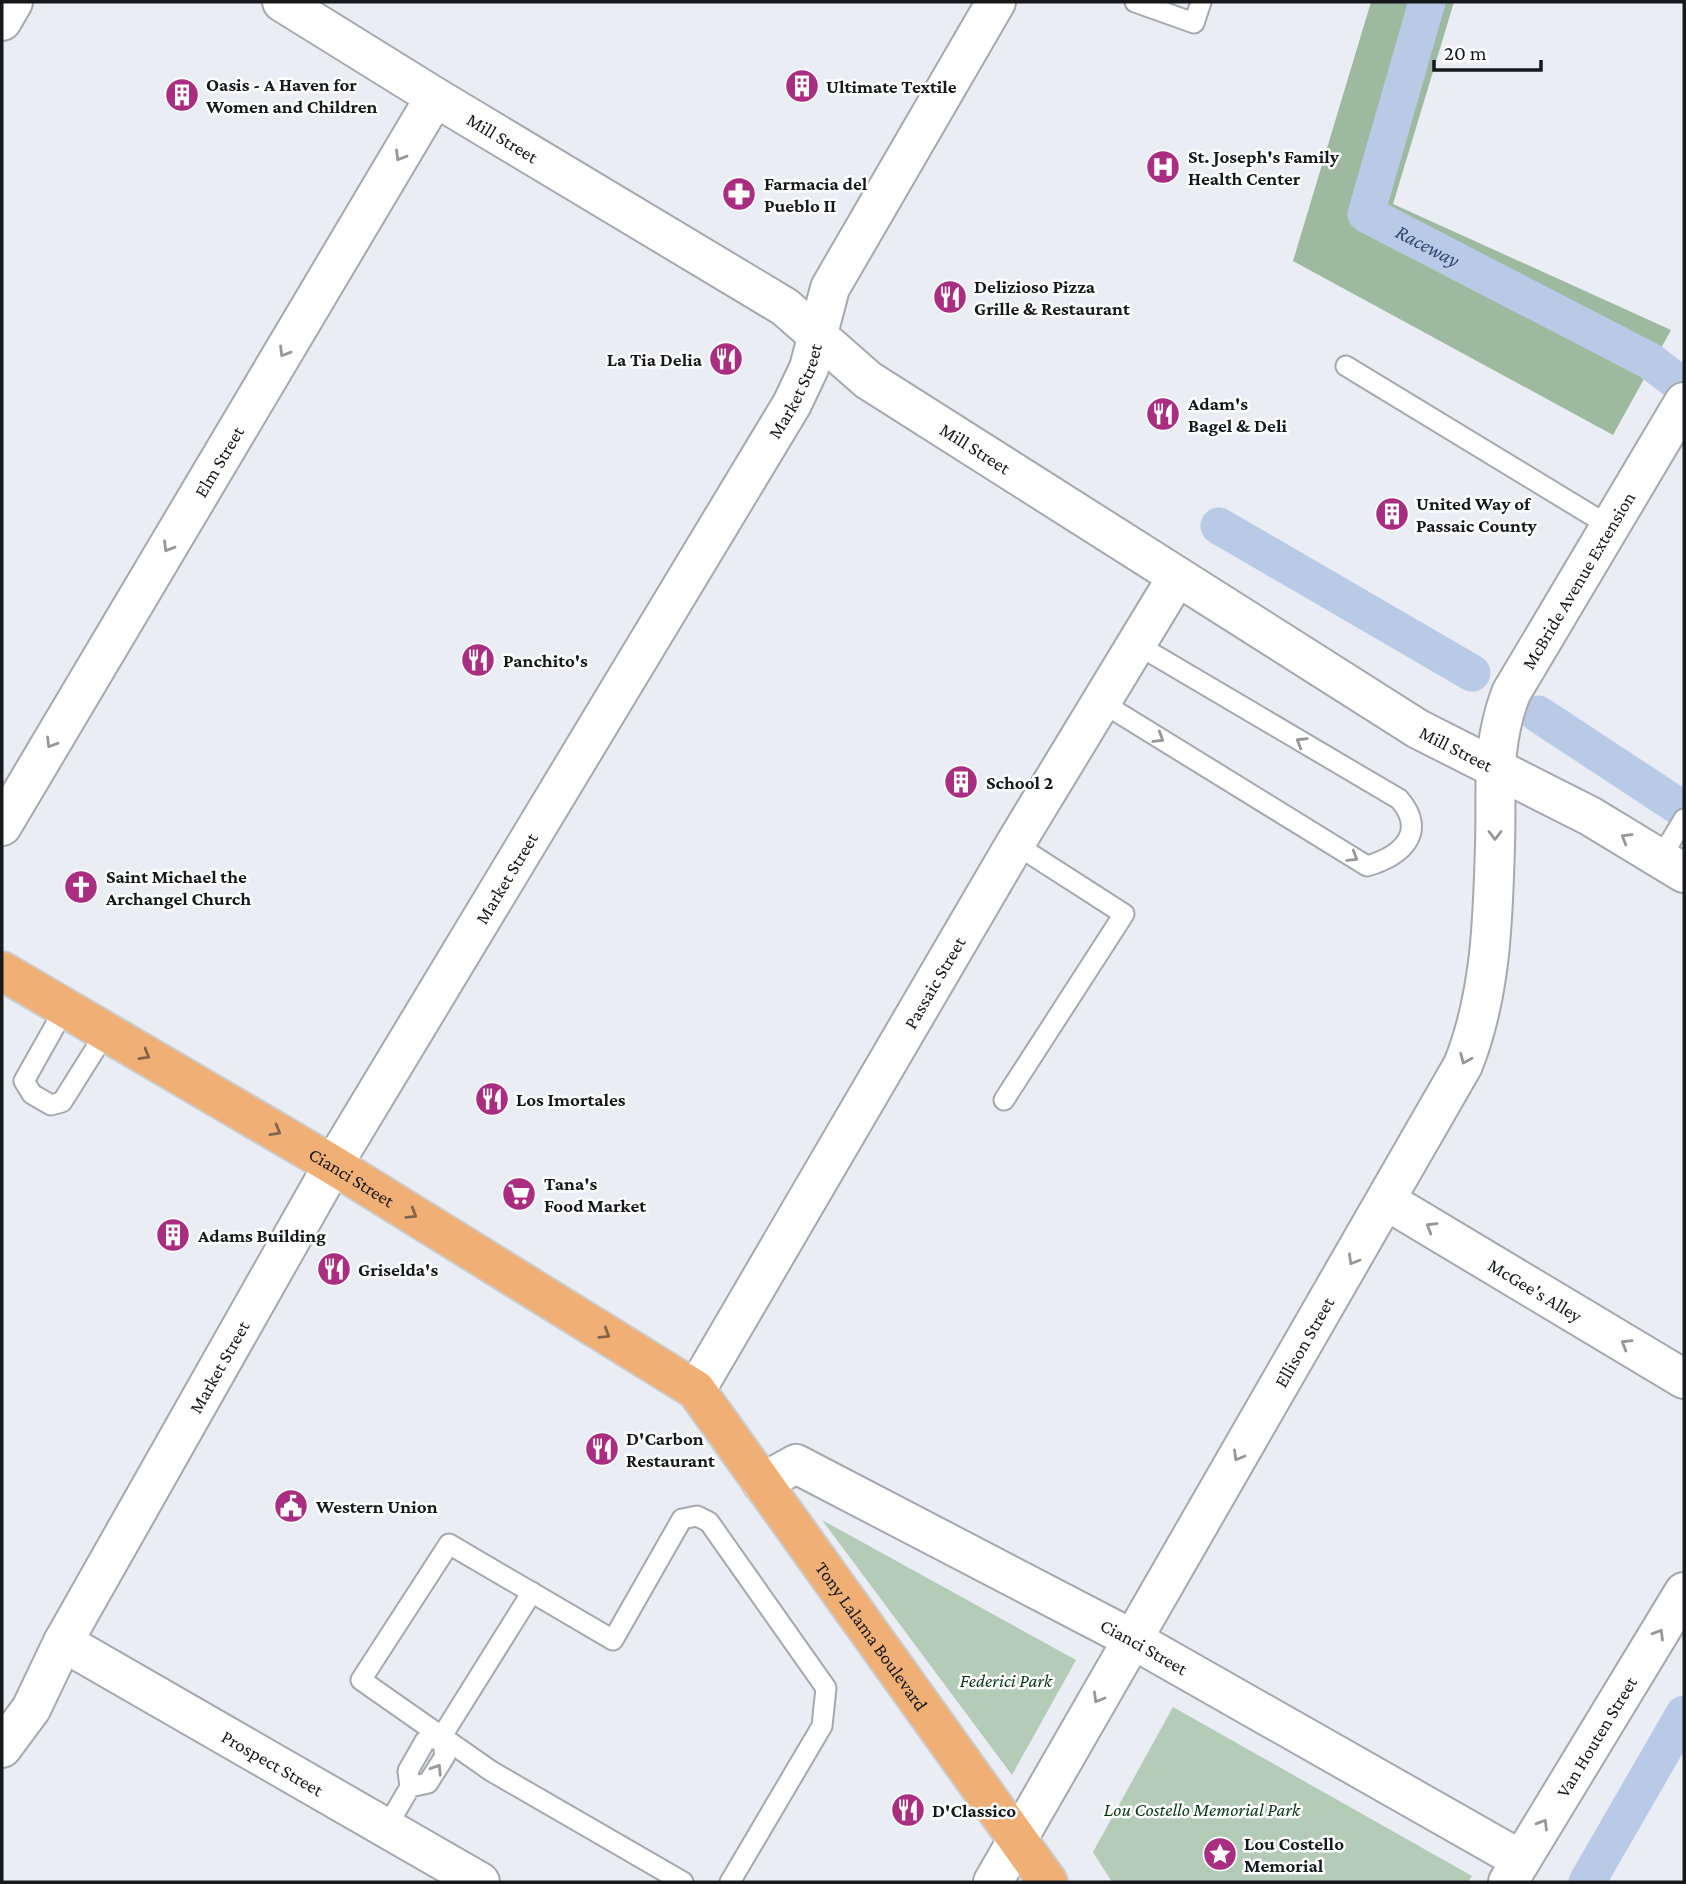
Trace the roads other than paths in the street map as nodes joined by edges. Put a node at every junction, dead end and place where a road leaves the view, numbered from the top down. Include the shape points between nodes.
1 (13, 2) edge
2 (282, 2) edge
3 (996, 2) edge
4 (1135, 2) edge
5 (1201, 2) edge
6 (2, 22) edge
7 (435, 97) junction
8 (818, 337) junction
9 (1346, 366) dead end
10 (1681, 409) edge
11 (1611, 527) junction
12 (1177, 577) junction
13 (1136, 644) junction
14 (1101, 702) junction
15 (1494, 767) junction
16 (1684, 819) edge
17 (2, 826) edge
18 (1015, 844) junction
19 (1672, 866) edge
20 (2, 971) edge
21 (65, 1008) junction
22 (106, 1032) junction
23 (1004, 1100) dead end
24 (333, 1165) junction
25 (1387, 1201) junction
26 (1684, 1379) edge
27 (696, 1390) junction
28 (762, 1483) junction
29 (532, 1592) junction
30 (1684, 1592) edge
31 (1132, 1639) junction
32 (64, 1642) junction
33 (442, 1737) junction
34 (2, 1748) edge
35 (386, 1828) junction
36 (1018, 1839) junction
37 (1515, 1871) edge
38 (480, 1882) edge
39 (683, 1882) edge
40 (730, 1882) edge
41 (993, 1882) edge
42 (1048, 1882) edge

1 - 6 street
2 - 7 street, Mill Street
3 - 8 street, Market Street via 830,288
4 - 5 lane via 1194,23
7 - 8 street, Mill Street via 785,307
7 -> 17 street, Elm Street
8 - 12 street, Mill Street via 868,380
8 - 24 street, Market Street via 792,404
9 - 11 lane
10 - 11 street, McBride Avenue Extension
11 - 15 street, McBride Avenue Extension via 1511,692
12 - 13 street, Passaic Street
12 - 15 street, Mill Street via 1418,729
13 - 14 street, Passaic Street
14 -> 13 lane via 1367,866 1384,861 1404,846 1413,830 1412,814 1399,799
14 - 18 street, Passaic Street
19 -> 15 street, Mill Street via 1590,816
15 -> 25 street, Ellison Street via 1496,844 1485,993 1463,1065
16 - 19 lane
18 - 23 lane via 1124,914
18 - 27 street, Passaic Street
20 - 21 main road, Cianci Street
21 - 22 main road, Cianci Street
21 - 22 lane via 24,1082 32,1094 51,1105 62,1102
22 -> 24 main road, Cianci Street
24 -> 27 main road, Cianci Street
24 - 32 street, Market Street
26 -> 25 street, McGee's Alley
25 -> 31 street, Ellison Street
27 - 28 main road, Tony Lalama Boulevard
28 - 31 street, Cianci Street via 796,1464
28 - 36 main road, Tony Lalama Boulevard
29 - 33 lane
29 - 33 lane via 449,1544 361,1680
29 - 40 lane via 613,1640 682,1519 697,1516 709,1522 826,1688 822,1726
37 -> 30 street, Van Houten Street
31 -> 36 street, Ellison Street
31 - 37 street, Cianci Street
32 - 34 street, Market Street via 31,1709
32 - 35 street, Prospect Street
33 - 35 lane via 425,1741 408,1771 410,1787
33 - 39 lane via 491,1771
35 - 38 street, Prospect Street
36 - 41 street, Ellison Street
36 - 42 main road, Tony Lalama Boulevard

